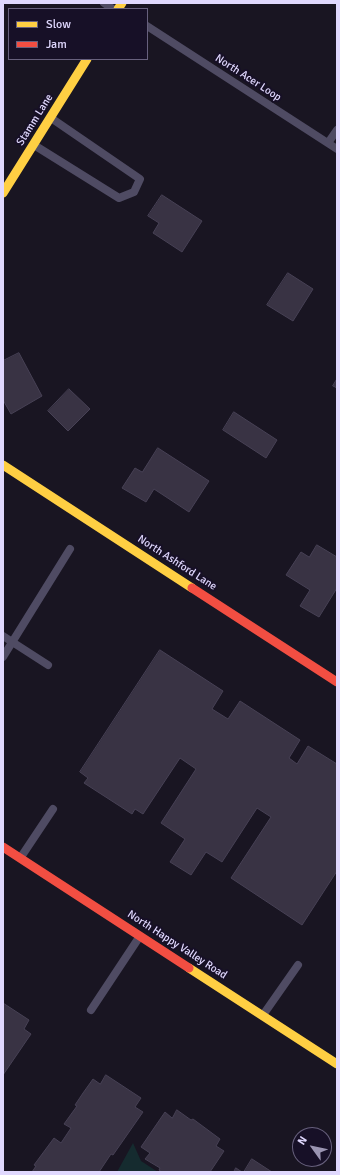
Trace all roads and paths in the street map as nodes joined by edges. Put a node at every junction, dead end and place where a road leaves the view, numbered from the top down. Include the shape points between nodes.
1 (148, 27) edge
2 (86, 60) edge
3 (51, 118) junction
4 (337, 130) edge
5 (328, 143) junction
6 (34, 145) junction
7 (337, 149) edge
8 (3, 193) edge
9 (3, 465) edge
10 (70, 549) dead end
11 (3, 636) edge
12 (12, 642) junction
13 (3, 656) edge
14 (48, 665) dead end
15 (337, 682) edge
16 (53, 809) dead end
17 (3, 847) edge
18 (21, 858) junction
19 (140, 936) junction
20 (298, 965) dead end
21 (91, 1010) dead end
22 (263, 1016) junction
23 (337, 1064) edge

1 - 5 lane, North Acer Loop
2 - 3 street, Stamm Lane
3 - 6 street, Stamm Lane
3 - 6 lane via 140,179 134,192 119,198
4 - 5 lane
5 - 7 lane, North Acer Loop
6 - 8 street, Stamm Lane
9 - 15 street, North Ashford Lane
10 - 12 lane
11 - 12 lane
12 - 13 lane
12 - 14 lane
16 - 18 lane
17 - 18 street, North Happy Valley Road
18 - 19 street, North Happy Valley Road
19 - 21 lane
19 - 22 street, North Happy Valley Road
20 - 22 lane
22 - 23 street, North Happy Valley Road

